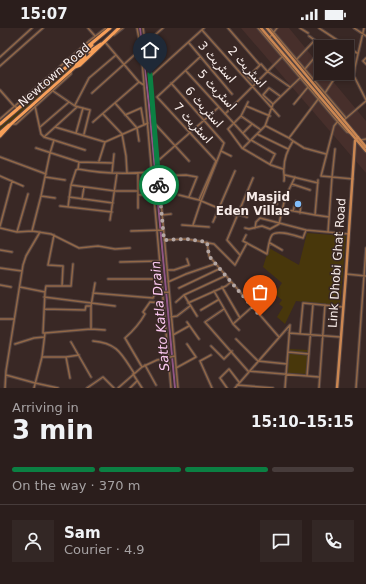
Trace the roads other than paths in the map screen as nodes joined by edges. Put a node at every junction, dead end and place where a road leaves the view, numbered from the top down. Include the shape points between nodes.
1 (32, 28) edge
2 (43, 28) edge
3 (88, 28) edge
4 (119, 28) edge
5 (123, 28) edge
6 (137, 28) edge
7 (143, 28) edge
8 (163, 28) edge
9 (228, 28) edge
10 (258, 28) edge
11 (261, 28) edge
12 (268, 28) edge
13 (278, 28) edge
14 (300, 28) edge
15 (319, 28) edge
16 (354, 28) edge
17 (365, 28) edge
18 (107, 29) edge
19 (203, 29) edge
20 (363, 33) junction
21 (113, 34) junction
22 (273, 34) junction
23 (155, 35) dead end
24 (366, 36) edge
25 (96, 37) junction
26 (270, 38) junction
27 (315, 40) edge
28 (314, 41) edge
29 (90, 42) junction
30 (104, 42) junction
31 (188, 43) junction
32 (141, 49) junction
33 (358, 53) junction
34 (116, 55) junction
35 (283, 55) junction
36 (0, 56) edge
37 (200, 57) junction
38 (314, 58) edge
39 (366, 58) edge
40 (297, 59) junction
41 (70, 64) junction
42 (366, 64) edge
43 (124, 65) junction
44 (260, 65) junction
45 (0, 66) edge
46 (75, 67) junction
47 (355, 67) joint
48 (305, 69) junction
49 (71, 71) junction
50 (186, 71) junction
51 (267, 71) junction
52 (152, 75) dead end
53 (301, 76) junction
54 (333, 80) edge
55 (139, 82) junction
56 (171, 83) junction
57 (255, 83) junction
58 (144, 85) junction
59 (252, 86) junction
60 (290, 87) junction
61 (308, 87) junction
62 (0, 90) edge
63 (53, 91) junction
64 (92, 93) dead end
65 (325, 93) junction
66 (232, 94) dead end
67 (280, 96) junction
68 (319, 98) junction
69 (366, 100) edge
70 (69, 102) junction
71 (248, 102) dead end
72 (115, 103) junction
73 (273, 104) junction
74 (294, 104) dead end
75 (14, 106) junction
76 (35, 106) junction
77 (75, 106) junction
78 (246, 106) junction
79 (77, 107) junction
80 (219, 107) junction
81 (271, 107) junction
82 (19, 108) junction
83 (83, 108) junction
84 (14, 113) junction
85 (103, 114) junction
86 (225, 114) junction
87 (125, 115) junction
88 (241, 116) junction
89 (270, 116) junction
90 (279, 116) dead end
91 (0, 119) edge
92 (345, 119) junction
93 (204, 120) junction
94 (338, 120) junction
95 (93, 122) dead end
96 (234, 122) junction
97 (148, 123) junction
98 (11, 124) junction
99 (252, 124) junction
100 (0, 125) edge
101 (144, 125) junction
102 (156, 125) dead end
103 (55, 126) junction
104 (266, 126) junction
105 (40, 127) junction
106 (137, 128) junction
107 (261, 130) junction
108 (76, 133) junction
109 (190, 133) junction
110 (243, 133) junction
111 (122, 134) junction
112 (257, 134) junction
113 (0, 135) edge
114 (84, 135) junction
115 (44, 137) junction
116 (290, 138) junction
117 (366, 139) edge
118 (54, 140) junction
119 (251, 140) junction
120 (358, 140) junction
121 (139, 141) dead end
122 (293, 141) junction
123 (105, 142) junction
124 (176, 146) junction
125 (366, 147) edge
126 (36, 148) dead end
127 (242, 148) junction
128 (288, 149) junction
129 (335, 149) dead end
130 (84, 150) dead end
131 (221, 151) junction
132 (366, 151) edge
133 (50, 153) junction
134 (114, 154) dead end
135 (327, 154) junction
136 (231, 156) dead end
137 (0, 157) edge
138 (160, 159) dead end
139 (216, 160) junction
140 (189, 161) dead end
141 (79, 162) junction
142 (99, 162) junction
143 (113, 163) junction
144 (270, 164) junction
145 (78, 169) junction
146 (283, 169) junction
147 (234, 171) dead end
148 (152, 172) junction
149 (117, 173) junction
150 (127, 173) junction
151 (138, 173) junction
152 (112, 174) junction
153 (46, 175) junction
154 (285, 175) junction
155 (0, 176) edge
156 (159, 176) junction
157 (332, 177) junction
158 (253, 178) dead end
159 (295, 178) junction
160 (353, 179) junction
161 (65, 180) dead end
162 (12, 181) junction
163 (284, 181) dead end
164 (292, 184) junction
165 (71, 185) junction
166 (23, 186) dead end
167 (84, 187) junction
168 (310, 190) dead end
169 (115, 191) junction
170 (138, 191) junction
171 (247, 192) junction
172 (28, 194) dead end
173 (154, 194) junction
174 (138, 195) junction
175 (180, 195) dead end
176 (41, 196) junction
177 (70, 197) junction
178 (188, 197) junction
179 (55, 198) dead end
180 (82, 199) junction
181 (200, 200) junction
182 (113, 203) junction
183 (277, 204) dead end
184 (60, 206) dead end
185 (68, 207) junction
186 (138, 208) dead end
187 (218, 208) junction
188 (282, 209) junction
189 (293, 211) junction
190 (112, 212) junction
191 (300, 213) junction
192 (171, 214) dead end
193 (237, 215) junction
194 (314, 215) junction
195 (162, 216) junction
196 (247, 217) dead end
197 (329, 217) junction
198 (110, 220) dead end
199 (213, 222) dead end
200 (279, 223) junction
201 (182, 225) dead end
202 (193, 225) junction
203 (0, 227) edge
204 (209, 227) dead end
205 (245, 228) dead end
206 (255, 228) junction
207 (158, 230) junction
208 (162, 230) junction
209 (306, 230) junction
210 (32, 231) junction
211 (131, 231) dead end
212 (17, 232) junction
213 (40, 232) junction
214 (328, 232) junction
215 (349, 234) junction
216 (54, 235) junction
217 (246, 235) dead end
218 (164, 240) junction
219 (207, 242) junction
220 (246, 243) junction
221 (270, 243) junction
222 (130, 248) dead end
223 (366, 248) edge
224 (0, 250) edge
225 (282, 250) dead end
226 (12, 252) dead end
227 (240, 255) junction
228 (187, 259) dead end
229 (160, 261) junction
230 (120, 262) dead end
231 (73, 264) dead end
232 (215, 264) junction
233 (0, 268) edge
234 (219, 269) junction
235 (167, 270) junction
236 (22, 271) junction
237 (346, 274) junction
238 (225, 276) junction
239 (365, 276) edge
240 (161, 279) junction
241 (108, 280) dead end
242 (168, 282) junction
243 (231, 282) junction
244 (94, 283) dead end
245 (0, 285) edge
246 (62, 286) junction
247 (11, 287) dead end
248 (20, 287) junction
249 (222, 287) junction
250 (178, 288) dead end
251 (214, 291) junction
252 (44, 292) junction
253 (163, 292) junction
254 (168, 292) junction
255 (93, 293) junction
256 (184, 295) junction
257 (44, 297) junction
258 (218, 300) junction
259 (92, 302) junction
260 (176, 302) dead end
261 (164, 303) junction
262 (188, 303) junction
263 (313, 304) junction
264 (325, 305) junction
265 (91, 306) junction
266 (115, 306) dead end
267 (190, 306) junction
268 (252, 307) junction
269 (343, 307) junction
270 (44, 309) junction
271 (224, 309) junction
272 (201, 310) dead end
273 (197, 316) dead end
274 (171, 317) junction
275 (240, 318) junction
276 (0, 319) edge
277 (14, 319) junction
278 (187, 322) dead end
279 (233, 324) junction
280 (189, 326) junction
281 (91, 329) junction
282 (105, 330) dead end
283 (239, 330) dead end
284 (45, 333) junction
285 (289, 333) junction
286 (300, 334) junction
287 (311, 334) junction
288 (173, 335) junction
289 (279, 336) junction
290 (323, 336) junction
291 (44, 337) junction
292 (340, 337) junction
293 (199, 339) dead end
294 (236, 339) dead end
295 (93, 341) dead end
296 (71, 342) dead end
297 (15, 344) dead end
298 (187, 344) dead end
299 (211, 346) dead end
300 (232, 352) junction
301 (288, 352) junction
302 (309, 354) junction
303 (79, 355) junction
304 (211, 355) dead end
305 (174, 356) junction
306 (42, 357) junction
307 (66, 357) junction
308 (169, 357) junction
309 (258, 361) junction
310 (287, 364) junction
311 (145, 365) junction
312 (142, 367) junction
313 (176, 368) junction
314 (248, 371) junction
315 (134, 374) junction
316 (286, 374) junction
317 (6, 375) junction
318 (307, 376) junction
319 (91, 377) dead end
320 (319, 377) junction
321 (70, 378) dead end
322 (137, 381) junction
323 (35, 383) junction
324 (238, 384) junction
325 (156, 386) dead end
326 (251, 387) edge
327 (5, 388) edge
328 (34, 388) edge
329 (58, 388) edge
330 (87, 388) edge
331 (114, 388) edge
332 (118, 388) edge
333 (130, 388) edge
334 (142, 388) edge
335 (171, 388) edge
336 (178, 388) edge
337 (212, 388) edge
338 (227, 388) edge
339 (235, 388) edge
340 (273, 388) edge
341 (285, 388) edge
342 (318, 388) edge
343 (337, 388) edge
344 (356, 388) edge

1 - 36 street
2 - 45 street
3 - 25 street
4 - 21 main road, Newtown Road
5 - 21 street
6 - 32 street
7 - 156 street
8 - 23 street
9 - 44 street
10 - 35 street
11 - 26 main road
12 - 22 main road
13 - 22 street
14 - 27 street
15 - 33 street
16 - 20 street
17 - 20 street
18 - 25 main road, Newtown Road
19 - 31 street
19 - 59 street, اسٹریٹ 2
20 - 24 street
20 - 33 street
21 - 30 main road, Newtown Road
22 - 26 street
22 - 40 street
22 - 92 main road
25 - 29 main road, Newtown Road
25 - 30 main road via 88,49 89,52
26 - 35 main road
28 - 40 street
29 - 41 main road, Newtown Road
29 - 75 street
30 - 34 street
30 - 46 main road, Newtown Road
31 - 37 street, اسٹریٹ 3
31 - 52 street
32 - 43 street
32 - 58 street
33 - 47 street
34 - 43 street
34 - 77 street via 89,78
35 - 51 street
35 - 53 main road
37 - 50 street
37 - 66 street, اسٹریٹ 3
38 - 48 street
39 - 42 street via 363,61
40 - 48 street
41 - 46 main road via 84,53 85,57
41 - 82 main road, Newtown Road
43 - 55 street
43 - 64 street
44 - 51 street
44 - 57 street via 248,76
46 - 49 main road, Newtown Road
47 - 69 street via 354,76
48 - 65 street
49 - 63 street
49 - 98 main road, Newtown Road
50 - 56 street
50 - 80 street, اسٹریٹ 5
51 - 57 street
51 - 60 street
53 - 60 street
53 - 61 street
53 - 68 main road
54 - 65 street
55 - 58 street
55 - 72 street
56 - 93 street, اسٹریٹ 6
56 - 109 street, اسٹریٹ 7 via 157,97
57 - 59 street
58 - 97 street
59 - 81 street, اسٹریٹ 2
59 - 86 street
60 - 67 street
61 - 68 street
61 - 74 street
62 - 75 street
63 - 70 street
63 - 76 street
65 - 92 street via 340,109
67 - 73 street
67 - 73 street via 269,88 263,95
68 - 94 main road
68 - 116 street
69 - 92 street
70 - 77 street
70 - 105 street
71 - 78 street
72 - 85 street
72 - 87 street
73 - 81 street
75 - 82 street
75 - 84 street
75 - 91 street
76 - 98 street via 16,124
76 - 105 street
77 - 79 street
78 - 88 street
78 - 89 street
79 - 83 street
79 - 103 street
80 - 86 street, اسٹریٹ 5
80 - 93 street
81 - 89 street
81 - 90 street, اسٹریٹ 2
82 - 84 main road, Newtown Road
83 - 108 street
83 - 114 street via 90,111
84 - 100 main road, Newtown Road
85 - 95 street
85 - 111 street
86 - 96 street, اسٹریٹ 5
87 - 101 street via 141,108
87 - 106 street
88 - 96 street
88 - 99 street
89 - 104 street
92 - 120 main road
93 - 109 street
93 - 131 street, اسٹریٹ 6 via 224,143
94 - 120 main road
94 - 135 street
96 - 110 street, اسٹریٹ 5
96 - 127 street via 228,129
97 - 101 street
97 - 148 street
98 - 113 main road, Newtown Road
99 - 107 street
99 - 110 street
101 - 106 street
102 - 124 street
103 - 108 street
103 - 115 street
104 - 107 street
104 - 116 street
105 - 115 street
106 - 111 street
106 - 121 street
107 - 112 street
108 - 114 street
109 - 124 street
109 - 139 street, اسٹریٹ 7
110 - 119 street, اسٹریٹ 5
111 - 123 street
111 - 150 street
112 - 119 street
112 - 128 street
114 - 123 street
115 - 118 street
116 - 122 street
117 - 120 street
118 - 130 street
118 - 133 street
119 - 127 street
119 - 144 street, اسٹریٹ 5 via 275,154
120 - 125 main road
120 - 132 main road
120 - 160 main road, Link Dhobi Ghat Road
122 - 128 street
122 - 135 street via 304,148
123 - 142 street
124 - 138 street
124 - 140 street
126 - 133 street
127 - 144 street
128 - 146 street
129 - 157 street
131 - 136 street
131 - 139 street
133 - 141 street
133 - 153 street
134 - 143 street
135 - 157 street via 321,175
137 - 153 street
139 - 181 street
141 - 142 street
141 - 145 street
142 - 143 street
143 - 152 street
144 - 146 street
145 - 152 street
145 - 165 street
146 - 154 street
147 - 187 street
148 - 151 street
148 - 173 street
149 - 150 street
149 - 152 street
149 - 169 street
150 - 151 street
151 - 170 street
153 - 161 street
153 - 176 street
154 - 159 street
154 - 163 street
155 - 162 street
156 - 178 street via 197,177
156 - 195 street
157 - 160 street
157 - 197 street
158 - 171 street
159 - 164 street
159 - 194 street via 318,181
160 - 215 main road, Link Dhobi Ghat Road
162 - 166 street
162 - 203 street
164 - 168 street
164 - 188 street
165 - 167 street
165 - 177 street
167 - 169 street
167 - 180 street
169 - 170 street
169 - 182 street
170 - 174 street
171 - 183 street
171 - 193 street
172 - 212 street
173 - 174 street
173 - 207 street
174 - 186 street
175 - 178 street
176 - 179 street
176 - 210 street
177 - 180 street
177 - 185 street
178 - 181 street
180 - 182 street
181 - 187 street
181 - 202 street
182 - 190 street
184 - 185 street
185 - 190 street
187 - 193 street
187 - 199 street
188 - 189 street
188 - 200 street
189 - 191 street
189 - 191 street via 296,201 302,203
190 - 198 street
191 - 194 street
192 - 195 street
193 - 196 street
193 - 227 street via 227,240
194 - 197 street
195 - 208 street
197 - 214 street
200 - 206 street via 270,229 262,226
200 - 206 street via 258,219
200 - 209 street
201 - 202 street
202 - 204 street
203 - 212 street
205 - 206 street
207 - 208 street
207 - 211 street
207 - 229 street
208 - 218 street
209 - 214 street
209 - 221 street via 303,238 275,233 271,236
210 - 212 street
210 - 213 street
213 - 216 street
213 - 236 street via 26,256
214 - 215 street
215 - 237 main road, Link Dhobi Ghat Road
216 - 222 street via 79,248
216 - 246 street via 48,265 63,266
217 - 220 street via 243,241
218 - 219 street via 187,239
218 - 235 street
219 - 227 street via 216,244 235,265
219 - 232 street via 207,253
220 - 221 street via 267,254
220 - 227 street
221 - 225 street
223 - 239 street
224 - 226 street
228 - 235 street via 189,265
229 - 230 street
229 - 240 street
231 - 246 street via 72,286
232 - 234 street
232 - 242 street
233 - 236 street
234 - 238 street
234 - 250 street
235 - 242 street
236 - 248 street
237 - 239 street
237 - 269 main road, Link Dhobi Ghat Road
238 - 243 street
238 - 256 street
239 - 344 street
240 - 241 street
240 - 253 street
242 - 254 street
243 - 249 street
243 - 268 street
244 - 255 street
245 - 247 street
246 - 252 street via 46,286
248 - 252 street
248 - 277 street
249 - 251 street
249 - 275 street
251 - 258 street
251 - 262 street
252 - 257 street
253 - 254 street
253 - 255 street via 155,293 153,298
253 - 261 street
254 - 274 street
255 - 259 street
256 - 260 street
256 - 262 street
257 - 259 street
257 - 270 street
258 - 271 street
258 - 272 street
259 - 265 street
259 - 266 street
261 - 308 street
261 - 312 street via 150,302 143,312 143,317 125,338
262 - 267 street
263 - 264 street
263 - 286 street via 303,302
263 - 287 street
264 - 269 street
264 - 290 street
265 - 270 street via 86,306 85,310
265 - 281 street
267 - 273 street
267 - 274 street via 177,316
268 - 275 street
268 - 289 street
269 - 292 main road, Link Dhobi Ghat Road
270 - 284 street
271 - 279 street
271 - 300 street via 205,322
274 - 288 street
275 - 279 street
276 - 277 street
277 - 317 street
278 - 280 street
279 - 283 street
280 - 288 street
280 - 293 street
281 - 282 street
281 - 284 street
284 - 291 street
285 - 286 street
285 - 289 street via 290,325
285 - 301 street
286 - 287 street
287 - 290 street
287 - 302 street
288 - 305 street
289 - 309 street
290 - 292 street
290 - 320 street
291 - 297 street
291 - 306 street
292 - 343 main road, Link Dhobi Ghat Road
294 - 309 street
295 - 315 street via 115,347
296 - 303 street
298 - 313 street via 196,356
299 - 300 street via 224,359
300 - 314 street
301 - 302 street
301 - 310 street
302 - 318 street
303 - 307 street
303 - 319 street
304 - 337 street via 200,361
305 - 308 street
305 - 313 street
306 - 307 street
306 - 323 street
307 - 321 street
308 - 311 street
308 - 335 street
309 - 310 street
309 - 314 street
310 - 316 street
311 - 312 street
311 - 325 street
312 - 315 street
313 - 336 street
314 - 316 street
314 - 324 street
315 - 322 street
315 - 332 street
316 - 318 street
316 - 341 street
317 - 323 street
317 - 327 street
318 - 320 street
320 - 342 street
322 - 333 street
322 - 334 street
323 - 328 street
323 - 329 street
324 - 326 street
324 - 338 street via 229,369 220,378
324 - 339 street
326 - 340 street
330 - 331 street via 103,377

